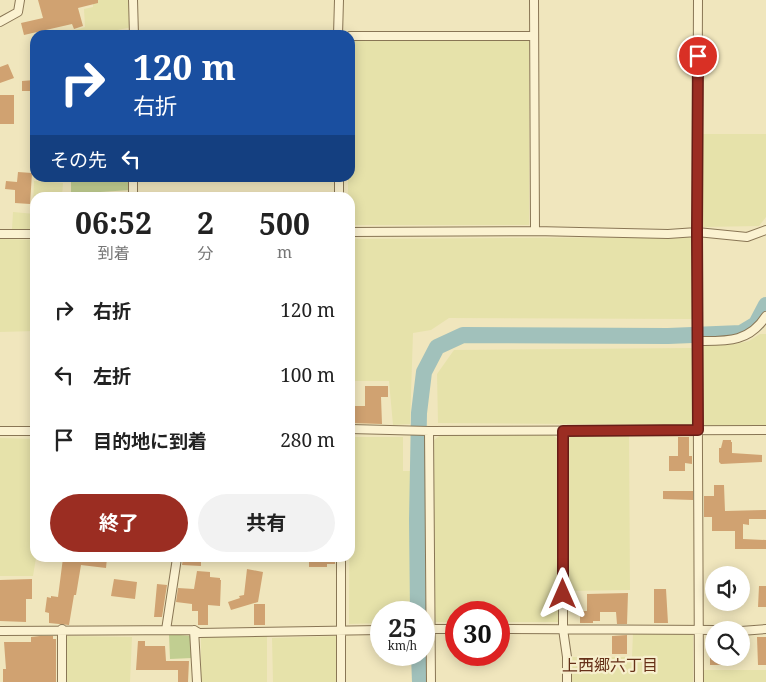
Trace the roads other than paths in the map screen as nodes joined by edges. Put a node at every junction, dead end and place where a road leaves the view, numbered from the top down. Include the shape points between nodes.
1 (20, 0) edge
2 (133, 0) edge
3 (339, 0) edge
4 (534, 0) edge
5 (698, 0) edge
6 (0, 22) edge
7 (134, 30) edge
8 (338, 30) edge
9 (355, 36) edge
10 (534, 36) junction
11 (766, 230) edge
12 (535, 231) junction
13 (355, 232) edge
14 (697, 232) junction
15 (0, 234) edge
16 (30, 234) edge
17 (766, 316) edge
18 (697, 341) junction
19 (355, 429) edge
20 (698, 430) junction
21 (766, 430) edge
22 (0, 431) edge
23 (30, 431) edge
24 (427, 431) junction
25 (563, 431) junction
26 (176, 562) edge
27 (341, 562) edge
28 (427, 601) edge
29 (510, 629) edge
30 (564, 629) junction
31 (698, 629) junction
32 (705, 629) edge
33 (62, 630) junction
34 (166, 630) junction
35 (194, 630) junction
36 (341, 630) junction
37 (370, 630) edge
38 (766, 630) edge
39 (0, 631) edge
40 (750, 631) edge
41 (429, 666) edge
42 (62, 682) edge
43 (197, 682) edge
44 (341, 682) edge
45 (430, 682) edge
46 (567, 682) edge
47 (699, 682) edge

1 - 6 street via 18,12
2 - 7 street
3 - 8 street
4 - 10 street
5 - 14 street
9 - 10 street
10 - 12 street
11 - 14 street via 747,237
12 - 13 street
12 - 14 street
14 - 18 street
15 - 16 street
17 - 18 street via 760,325 743,337 729,341
18 - 20 street
19 - 24 street
20 - 21 street
20 - 25 street
20 - 31 street
22 - 23 street
24 - 25 street
24 - 28 street
25 - 30 street
26 - 34 street
27 - 36 street
29 - 30 street
30 - 31 street
30 - 46 street
31 - 32 street
31 - 47 street
33 - 34 street
33 - 39 street
33 - 42 street
34 - 35 street
35 - 36 street via 199,633
35 - 43 street
36 - 37 street
36 - 44 street
38 - 40 street
41 - 45 street

